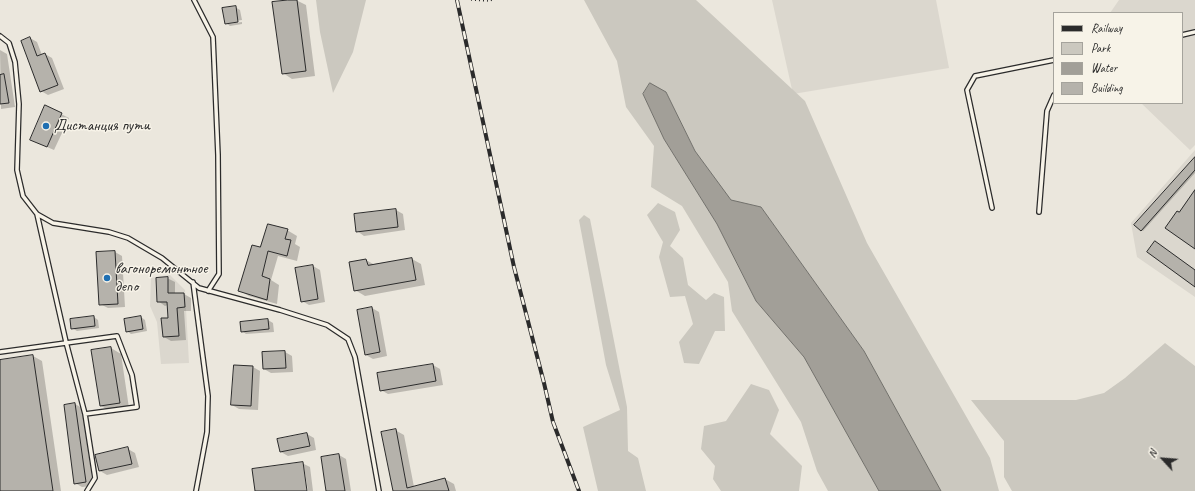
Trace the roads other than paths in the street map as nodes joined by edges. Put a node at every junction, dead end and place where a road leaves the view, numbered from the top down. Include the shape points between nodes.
1 (194, 0) edge
2 (1195, 32) edge
3 (1183, 34) edge
4 (0, 36) edge
5 (1053, 60) edge
6 (1053, 97) edge
7 (992, 208) dead end
8 (1040, 212) dead end
9 (37, 214) junction
10 (193, 282) junction
11 (208, 291) junction
12 (66, 342) junction
13 (0, 352) edge
14 (85, 414) junction
15 (87, 491) edge
16 (196, 491) edge
17 (379, 491) edge

1 - 11 lane via 212,37 218,155 219,274
2 - 3 lane
4 - 9 lane via 10,43 15,62 19,104 17,170 23,196
5 - 7 lane via 975,76 967,90
6 - 8 lane via 1047,111
9 - 10 lane via 53,223 109,232 128,238 162,258
9 - 12 lane
10 - 11 lane via 199,288
10 - 16 lane via 208,396 206,432
11 - 17 lane via 327,325 348,339 355,356
12 - 13 lane
12 - 14 lane
12 - 14 lane via 117,336 132,375 137,407
14 - 15 lane via 95,478

